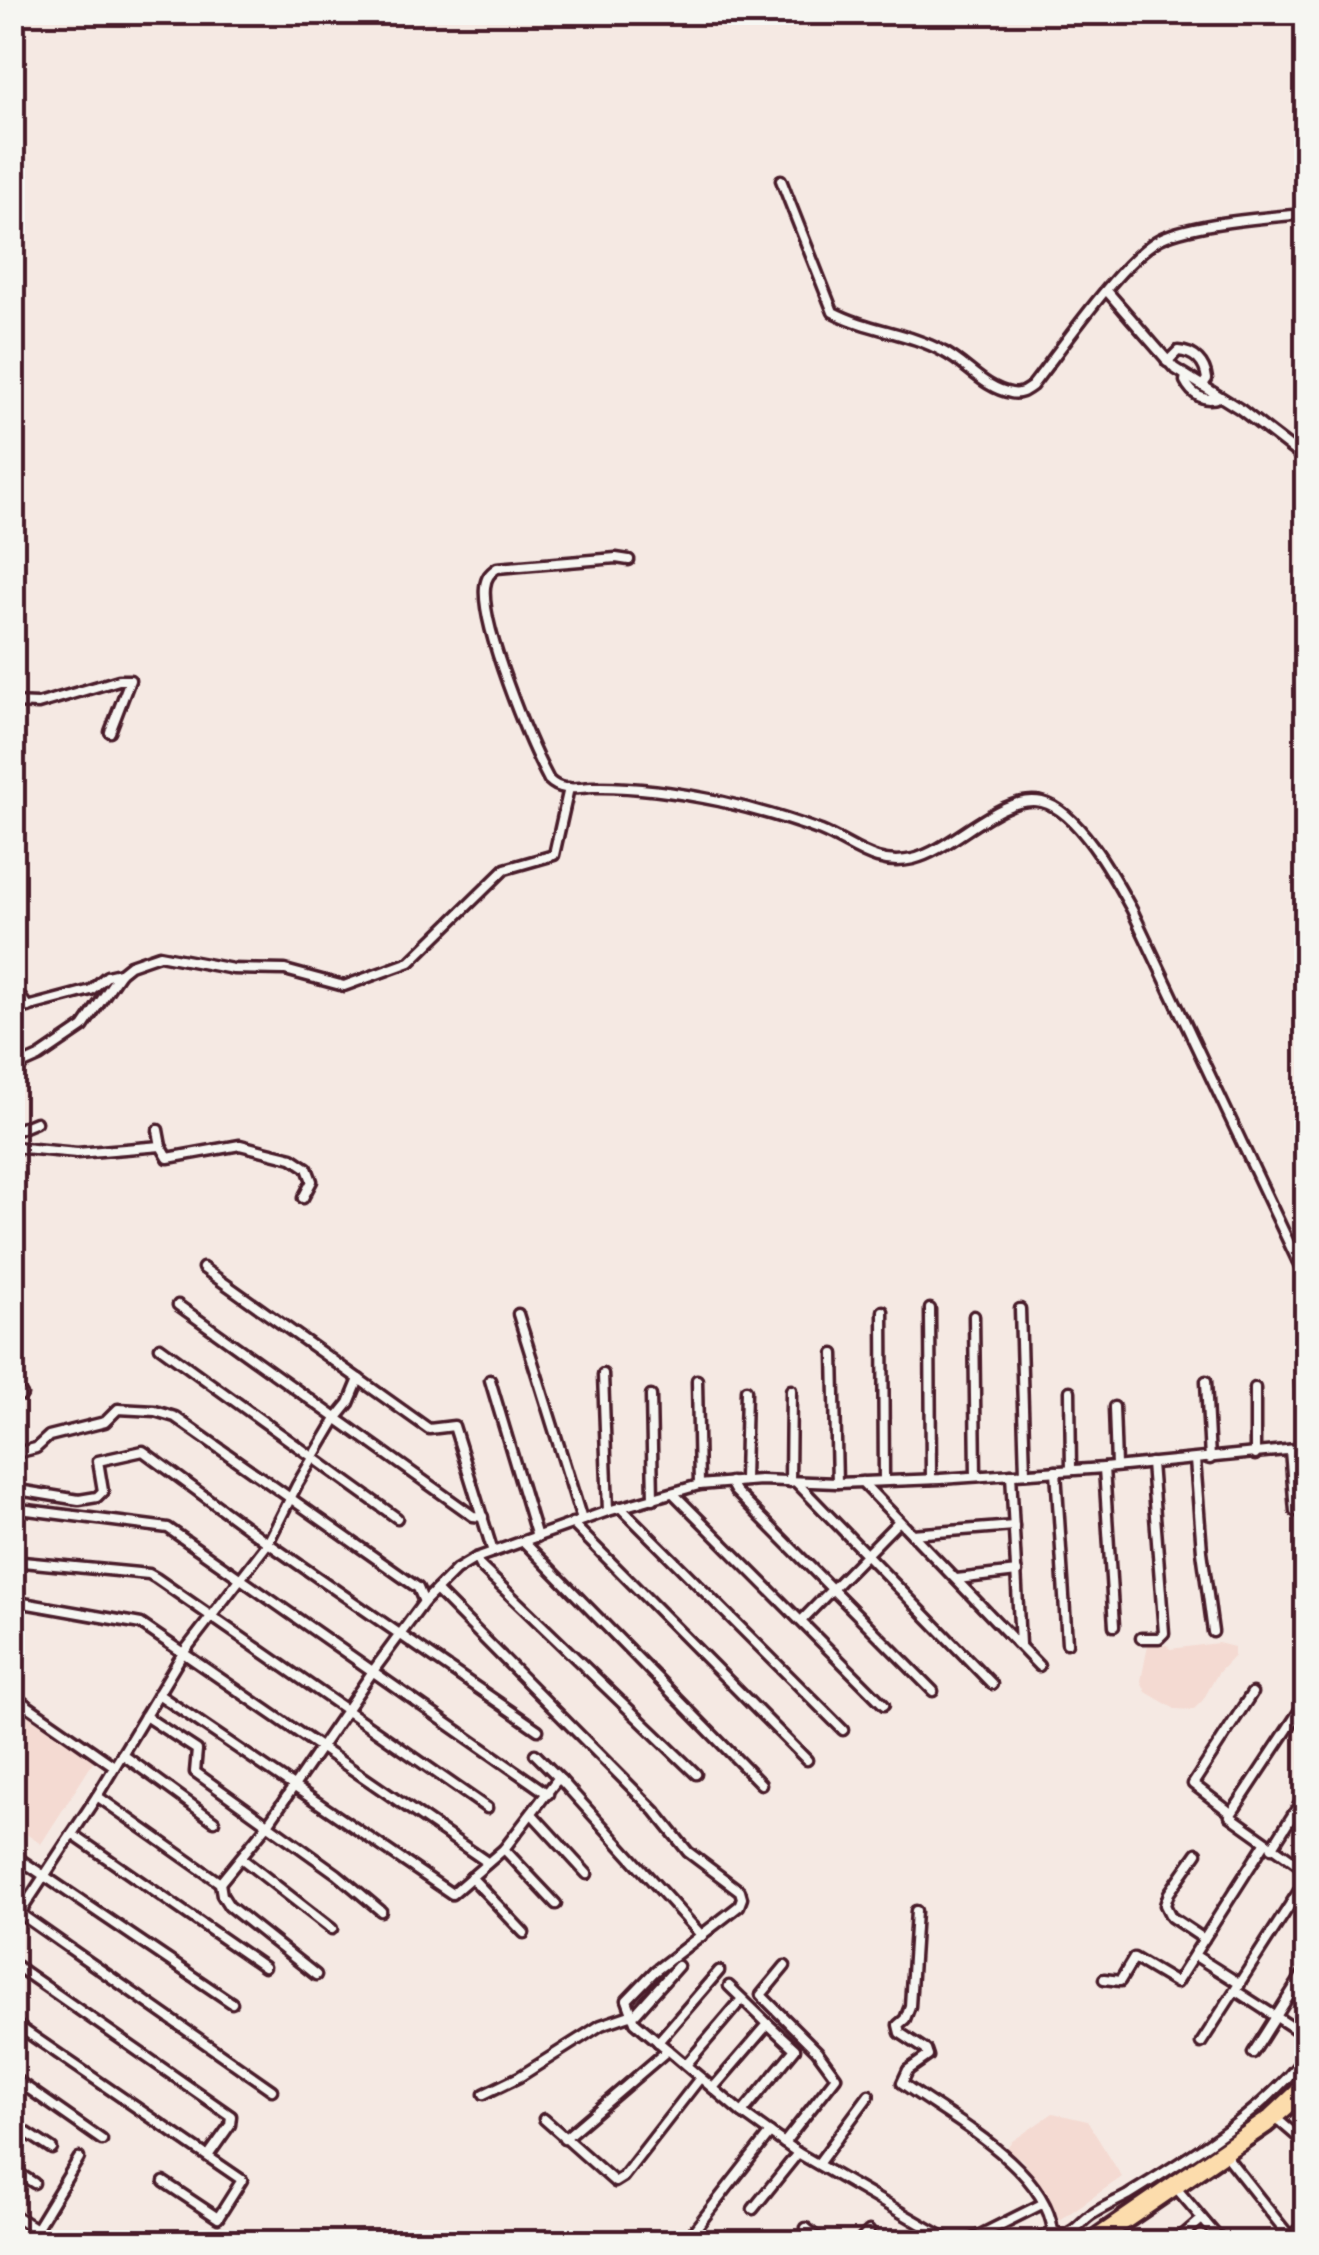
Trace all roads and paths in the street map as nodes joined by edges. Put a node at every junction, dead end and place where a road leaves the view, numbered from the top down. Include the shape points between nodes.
1 (781, 180) dead end
2 (1306, 214) edge
3 (1107, 291) junction
4 (1166, 362) junction
5 (1186, 376) junction
6 (1202, 386) junction
7 (1220, 397) junction
8 (1306, 460) edge
9 (629, 560) dead end
10 (12, 703) edge
11 (110, 732) dead end
12 (569, 788) junction
13 (120, 972) junction
14 (12, 986) edge
15 (28, 1007) junction
16 (12, 1011) edge
17 (12, 1069) edge
18 (36, 1122) dead end
19 (158, 1130) dead end
20 (12, 1132) edge
21 (161, 1146) junction
22 (12, 1147) edge
23 (303, 1198) dead end
24 (202, 1268) dead end
25 (1306, 1278) edge
26 (178, 1305) dead end
27 (930, 1309) dead end
28 (1020, 1309) dead end
29 (883, 1312) dead end
30 (518, 1314) dead end
31 (974, 1316) dead end
32 (160, 1346) dead end
33 (834, 1354) dead end
34 (603, 1374) dead end
35 (359, 1378) junction
36 (1300, 1379) dead end
37 (490, 1380) dead end
38 (698, 1380) dead end
39 (1206, 1381) dead end
40 (1255, 1388) dead end
41 (746, 1390) dead end
42 (790, 1390) dead end
43 (1070, 1391) dead end
44 (651, 1396) dead end
45 (1114, 1407) dead end
46 (336, 1419) junction
47 (1305, 1448) edge
48 (1290, 1450) junction
49 (12, 1454) edge
50 (1255, 1455) junction
51 (313, 1458) junction
52 (1210, 1458) junction
53 (1195, 1460) junction
54 (1150, 1464) junction
55 (1116, 1466) junction
56 (1104, 1468) junction
57 (1071, 1470) junction
58 (1056, 1471) junction
59 (1025, 1473) junction
60 (1011, 1474) junction
61 (976, 1476) junction
62 (931, 1479) junction
63 (744, 1480) junction
64 (884, 1481) junction
65 (730, 1482) junction
66 (793, 1482) junction
67 (862, 1482) junction
68 (837, 1483) junction
69 (699, 1485) junction
70 (12, 1490) edge
71 (674, 1493) junction
72 (654, 1499) junction
73 (292, 1501) junction
74 (620, 1507) junction
75 (12, 1508) edge
76 (608, 1511) junction
77 (1295, 1511) dead end
78 (482, 1517) junction
79 (397, 1518) dead end
80 (577, 1521) junction
81 (900, 1521) junction
82 (1014, 1526) junction
83 (912, 1534) junction
84 (537, 1537) junction
85 (524, 1542) junction
86 (268, 1543) junction
87 (494, 1552) junction
88 (866, 1554) junction
89 (476, 1558) junction
90 (12, 1562) edge
91 (1016, 1572) junction
92 (240, 1579) junction
93 (956, 1580) junction
94 (832, 1589) junction
95 (436, 1590) junction
96 (12, 1601) edge
97 (424, 1602) junction
98 (211, 1616) junction
99 (801, 1621) junction
100 (1114, 1626) dead end
101 (1213, 1632) dead end
102 (400, 1634) junction
103 (1141, 1638) dead end
104 (1067, 1643) dead end
105 (1020, 1646) junction
106 (183, 1653) junction
107 (1039, 1666) dead end
108 (373, 1671) junction
109 (992, 1684) dead end
110 (933, 1690) dead end
111 (1252, 1693) dead end
112 (12, 1694) edge
113 (158, 1694) junction
114 (1306, 1701) edge
115 (884, 1705) dead end
116 (346, 1709) junction
117 (144, 1716) junction
118 (538, 1730) dead end
119 (843, 1730) dead end
120 (320, 1747) junction
121 (122, 1754) junction
122 (535, 1754) dead end
123 (807, 1760) dead end
124 (114, 1766) junction
125 (696, 1774) dead end
126 (561, 1780) junction
127 (761, 1784) dead end
128 (294, 1786) junction
129 (548, 1794) junction
130 (1306, 1794) edge
131 (97, 1796) junction
132 (487, 1808) dead end
133 (1231, 1813) junction
134 (532, 1814) junction
135 (214, 1821) dead end
136 (268, 1824) junction
137 (72, 1834) junction
138 (1268, 1845) junction
139 (504, 1849) junction
140 (1196, 1853) dead end
141 (12, 1854) edge
142 (241, 1858) junction
143 (488, 1862) junction
144 (1306, 1870) edge
145 (586, 1874) dead end
146 (45, 1875) junction
147 (471, 1877) junction
148 (1306, 1880) edge
149 (220, 1882) junction
150 (556, 1904) dead end
151 (16, 1910) edge
152 (381, 1911) dead end
153 (916, 1911) dead end
154 (12, 1924) edge
155 (332, 1930) dead end
156 (524, 1934) dead end
157 (702, 1936) junction
158 (1204, 1939) junction
159 (1194, 1954) junction
160 (12, 1963) edge
161 (678, 1966) dead end
162 (785, 1966) dead end
163 (264, 1967) dead end
164 (1306, 1969) edge
165 (719, 1971) dead end
166 (316, 1975) dead end
167 (1104, 1979) dead end
168 (729, 1986) dead end
169 (1238, 1988) junction
170 (742, 1999) junction
171 (232, 2003) dead end
172 (630, 2016) junction
173 (1277, 2017) junction
174 (12, 2022) edge
175 (768, 2024) junction
176 (1306, 2036) edge
177 (658, 2042) junction
178 (1201, 2043) dead end
179 (668, 2050) junction
180 (1254, 2054) dead end
181 (1306, 2055) edge
182 (686, 2065) junction
183 (12, 2078) edge
184 (700, 2078) junction
185 (1306, 2081) edge
186 (713, 2088) junction
187 (272, 2090) dead end
188 (1306, 2093) edge
189 (484, 2094) dead end
190 (870, 2095) dead end
191 (742, 2112) junction
192 (544, 2119) dead end
193 (1277, 2119) junction
194 (12, 2123) edge
195 (770, 2133) junction
196 (564, 2139) junction
197 (102, 2140) dead end
198 (784, 2143) junction
199 (1306, 2144) edge
200 (52, 2149) dead end
201 (798, 2153) junction
202 (208, 2156) junction
203 (1226, 2156) junction
204 (79, 2158) dead end
205 (818, 2164) junction
206 (12, 2169) edge
207 (164, 2182) dead end
208 (34, 2183) dead end
209 (1178, 2189) junction
210 (1042, 2204) junction
211 (753, 2210) dead end
212 (12, 2214) edge
213 (1202, 2219) junction
214 (1306, 2224) edge
215 (806, 2228) dead end
216 (1078, 2229) junction
217 (869, 2231) dead end
218 (1053, 2231) junction
219 (1292, 2240) edge
220 (689, 2241) edge
221 (822, 2242) edge
222 (859, 2242) edge
223 (952, 2242) edge
224 (966, 2242) edge
225 (1034, 2242) edge
226 (1073, 2242) edge
227 (1086, 2242) edge
228 (1098, 2242) edge
229 (1175, 2242) edge
230 (1222, 2242) edge

1 - 3 street via 832,312 900,332 1011,393 1032,386
2 - 3 street via 1163,237
3 - 4 street
4 - 5 street
4 - 6 street via 1178,351 1198,358 1206,370
5 - 6 street
5 - 7 street via 1195,395
6 - 7 street
7 - 8 street
9 - 12 street via 497,568 486,584 490,624 515,700 549,780
10 - 11 street via 38,704 130,680
12 - 13 street via 554,855 505,869 410,962 344,986 284,970 160,956
12 - 25 street via 626,786 738,805 821,831 888,862 934,852 1020,801 1061,809 1132,910
13 - 15 street via 91,990
13 - 17 street via 83,1028
14 - 15 street
15 - 16 street
18 - 20 street
19 - 21 street
21 - 22 street via 77,1154
21 - 23 street via 168,1158 235,1144 292,1158 311,1175
24 - 35 street
26 - 46 street
27 - 62 street
28 - 59 street
29 - 64 street
30 - 80 street
31 - 61 street
32 - 51 street
33 - 68 street
34 - 76 street
35 - 46 street
35 - 78 street via 429,1430 454,1426
36 - 47 street
37 - 84 street
38 - 69 street
39 - 52 street
40 - 50 street
41 - 63 street
42 - 66 street
43 - 57 street
44 - 72 street
45 - 55 street
46 - 51 street
46 - 78 street
47 - 48 street
48 - 50 street
48 - 77 street
49 - 73 street via 105,1422 118,1409 156,1411
50 - 52 street
51 - 73 street
51 - 79 street
52 - 53 street
53 - 54 street
53 - 101 street
54 - 55 street
54 - 103 street via 1164,1634
55 - 56 street
56 - 57 street
56 - 100 street
57 - 58 street
58 - 59 street
58 - 104 street
59 - 60 street
60 - 61 street
60 - 82 street
61 - 62 street
62 - 64 street
63 - 65 street
63 - 66 street
64 - 67 street
65 - 69 street
65 - 94 street
66 - 68 street
66 - 88 street
67 - 68 street
67 - 81 street
69 - 71 street
70 - 86 street via 89,1499 103,1491 98,1461 143,1451
71 - 72 street
71 - 99 street
72 - 74 street
73 - 86 street
73 - 97 street via 418,1588
74 - 76 street
74 - 119 street
75 - 92 street via 168,1528
76 - 80 street
78 - 87 street
80 - 84 street
80 - 123 street
81 - 83 street
81 - 88 street
82 - 83 street
82 - 91 street
83 - 93 street
84 - 85 street
85 - 87 street
85 - 127 street
86 - 92 street
86 - 102 street
87 - 89 street
88 - 94 street
88 - 109 street
89 - 95 street
89 - 125 street
90 - 98 street via 149,1574
91 - 93 street
91 - 105 street
92 - 98 street
92 - 108 street
93 - 105 street
94 - 99 street
94 - 110 street
95 - 97 street
95 - 157 street via 656,1811 688,1852 740,1890 739,1906
96 - 106 street via 141,1624
97 - 102 street
98 - 106 street
98 - 116 street
99 - 115 street
102 - 108 street
102 - 118 street
105 - 107 street
106 - 113 street
106 - 120 street
108 - 116 street
108 - 129 street
111 - 133 street via 1193,1784
112 - 124 street
113 - 117 street
113 - 128 street
114 - 133 street
116 - 120 street
116 - 132 street
117 - 121 street
117 - 136 street via 197,1750 195,1772
120 - 128 street
120 - 143 street
121 - 124 street
121 - 135 street
122 - 126 street
124 - 131 street
126 - 129 street
126 - 157 street
128 - 136 street
128 - 147 street via 452,1894
129 - 134 street
130 - 138 street
131 - 137 street
131 - 149 street
133 - 138 street
134 - 139 street
134 - 145 street
136 - 142 street
136 - 152 street
137 - 146 street
137 - 163 street
138 - 144 street
138 - 158 street
139 - 143 street
139 - 150 street
140 - 158 street via 1165,1905 1171,1917
141 - 146 street
142 - 149 street
142 - 155 street
143 - 147 street
146 - 151 street
146 - 171 street
147 - 156 street
148 - 169 street
149 - 166 street via 229,1906
151 - 154 street
151 - 187 street
153 - 210 street via 909,2013 898,2025 928,2056 902,2083 1014,2161
157 - 172 street via 626,2000
158 - 159 street
159 - 167 street via 1176,1983 1134,1958 1119,1982
159 - 169 street
160 - 202 street via 231,2116
161 - 172 street
162 - 198 street via 760,1995 836,2076
164 - 173 street
165 - 177 street
168 - 170 street
169 - 173 street
169 - 178 street
170 - 175 street
170 - 182 street
172 - 177 street
172 - 189 street via 600,2025
173 - 176 street
173 - 180 street
174 - 202 street
175 - 186 street
175 - 191 street via 795,2048
177 - 179 street
179 - 182 street
179 - 196 street
181 - 216 street via 1270,2096 1089,2215
182 - 184 street
183 - 197 street
184 - 186 street
184 - 196 street via 615,2182
185 - 227 main road via 1269,2116
186 - 191 street
188 - 193 main road
190 - 205 street
191 - 195 street
192 - 196 street
193 - 199 street
193 - 203 main road
194 - 200 street
195 - 198 street
195 - 220 street
198 - 201 street
201 - 205 street
201 - 211 street
202 - 207 street via 242,2180 218,2218
203 - 209 main road
203 - 219 street
204 - 212 street via 36,2228
205 - 223 street
206 - 208 street
209 - 213 street
209 - 228 main road
210 - 218 street
210 - 224 street
213 - 229 street
213 - 230 street
214 - 219 street
215 - 221 street
216 - 218 street
216 - 226 street
217 - 222 street
218 - 225 street

